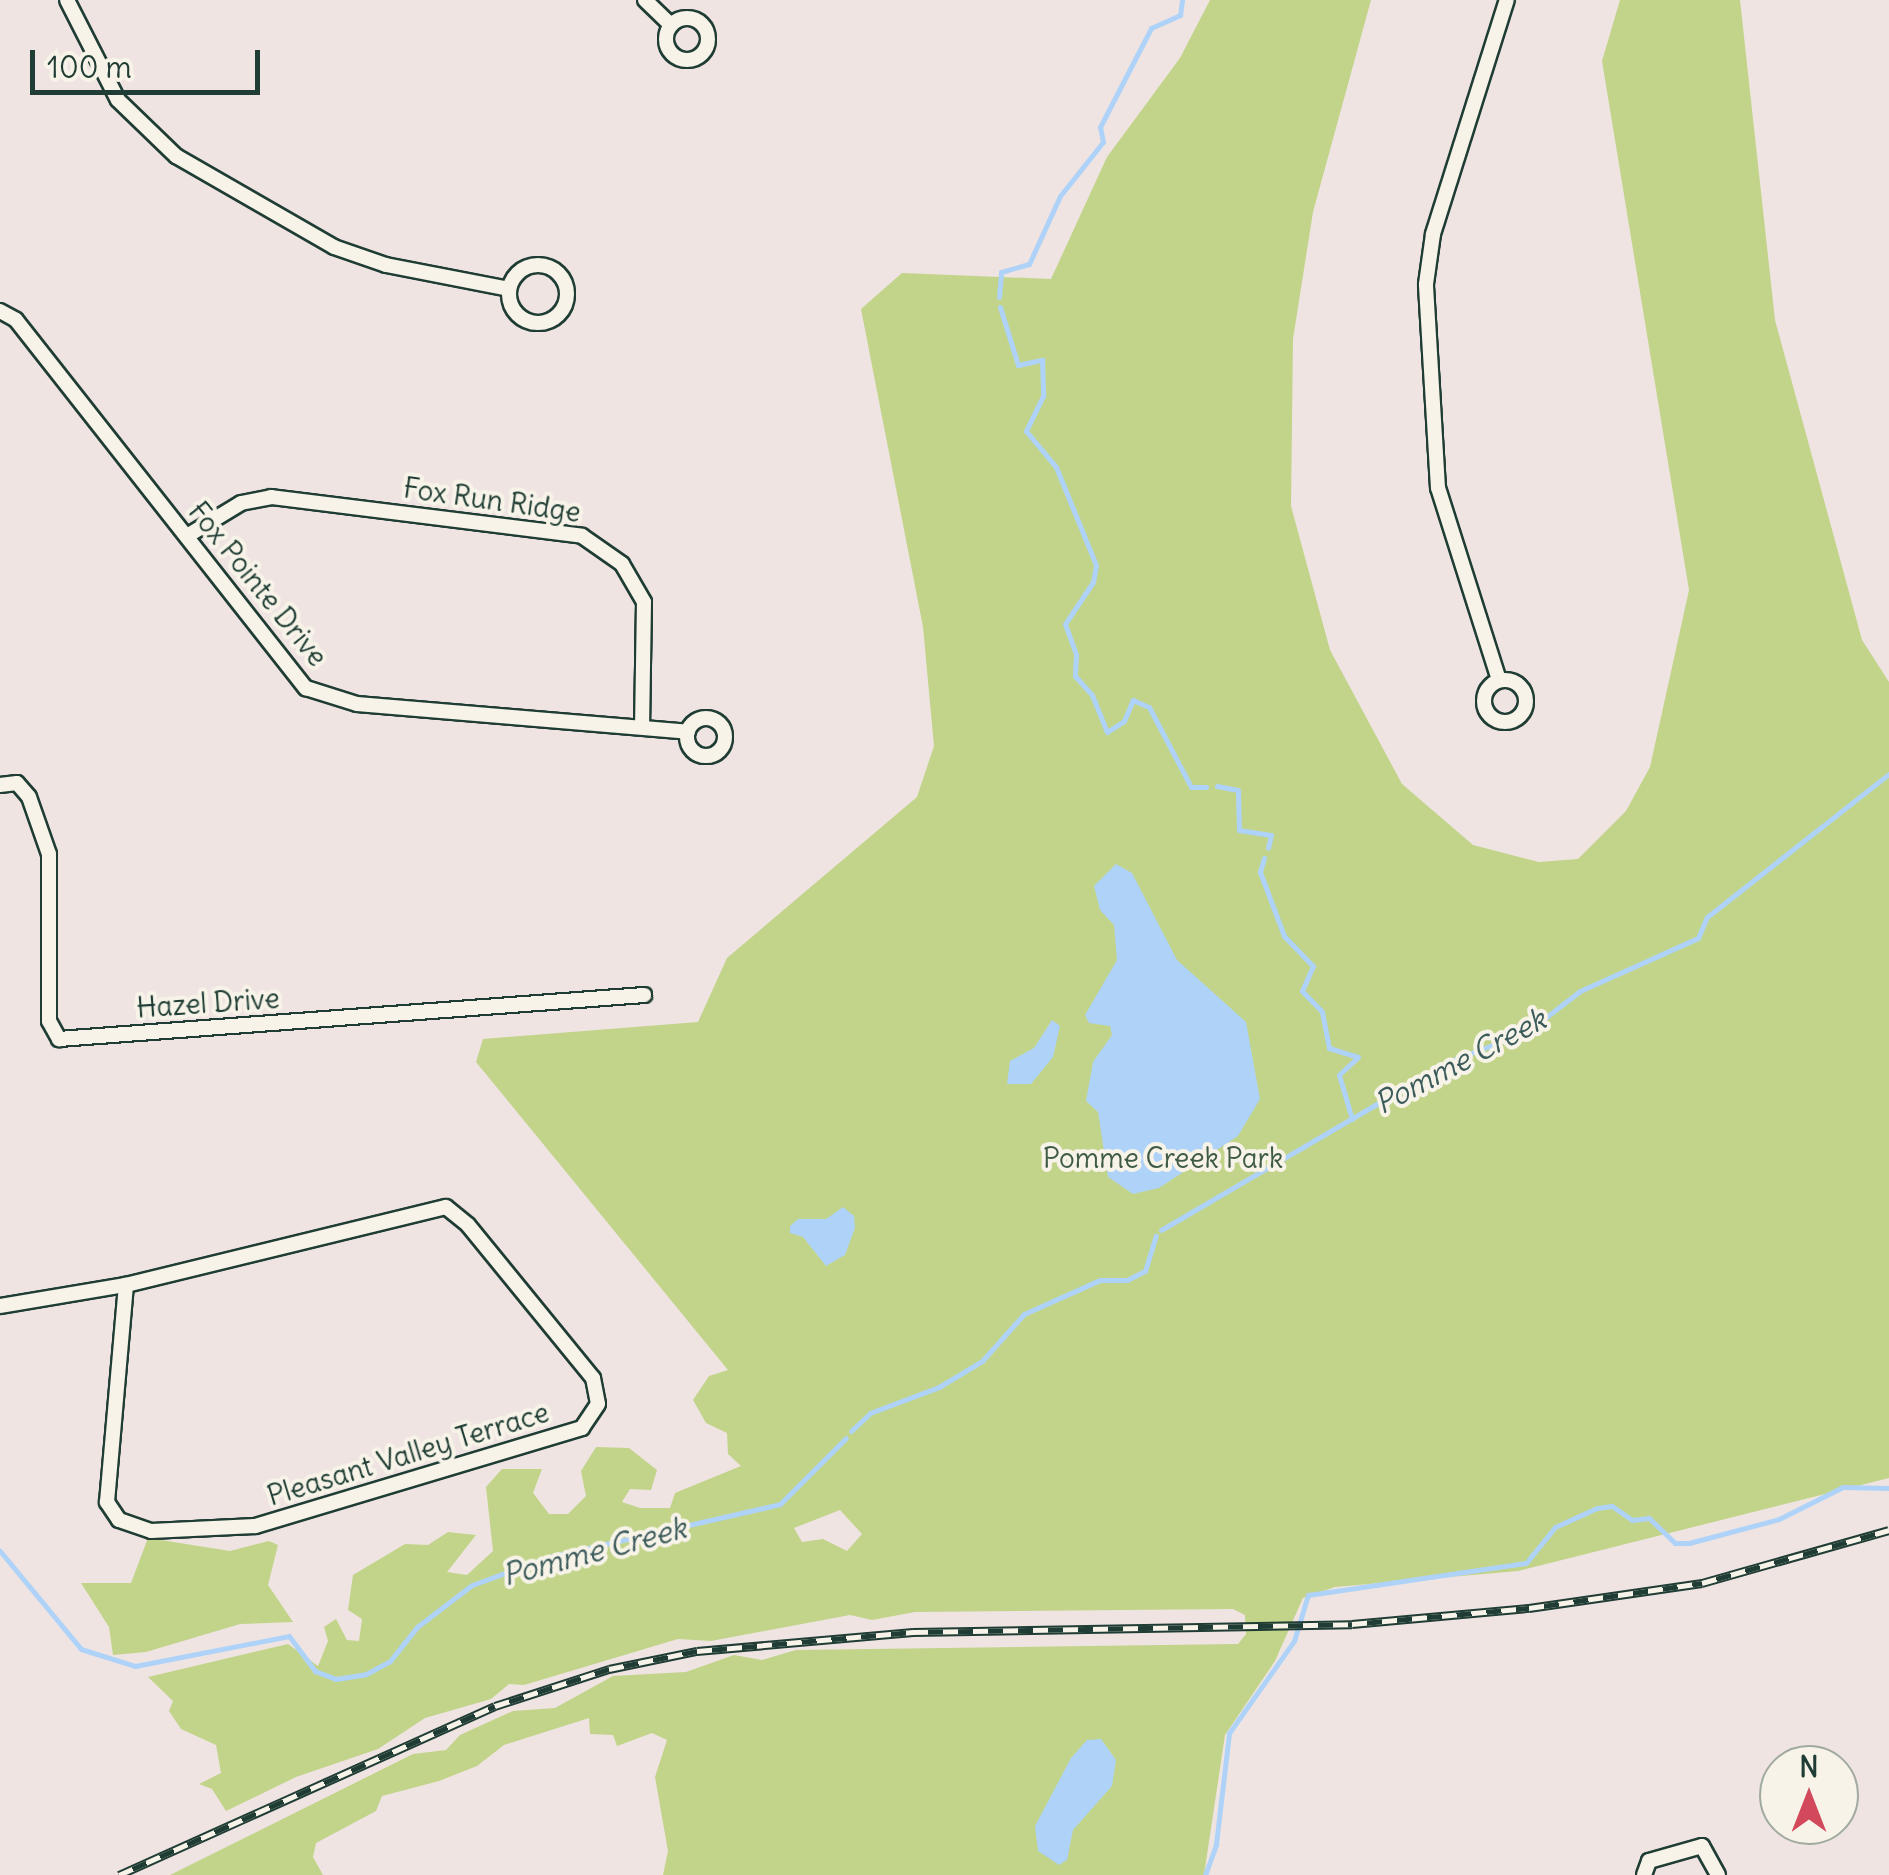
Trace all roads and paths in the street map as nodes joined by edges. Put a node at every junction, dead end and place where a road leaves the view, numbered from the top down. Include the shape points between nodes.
1 (67, 0) edge
2 (644, 0) edge
3 (1507, 0) edge
4 (671, 25) dead end
5 (509, 289) junction
6 (0, 312) edge
7 (186, 536) junction
8 (1499, 680) dead end
9 (642, 727) junction
10 (688, 732) dead end
11 (0, 784) edge
12 (644, 994) dead end
13 (126, 1285) junction
14 (0, 1306) edge
15 (1644, 1875) edge
16 (1718, 1875) edge

1 - 5 street via 118,100 176,156 334,247 386,265
2 - 4 street
3 - 8 street via 1433,234 1426,284 1438,488
5 - 5 street via 512,308 535,324 554,319 566,304 562,277 546,266 519,272
6 - 7 street, Fox Pointe Drive via 16,320
7 - 9 street, Fox Pointe Drive via 306,688 357,704
7 - 9 street, Fox Run Ridge via 241,503 271,498 582,536 622,564 644,602
9 - 10 street, Fox Pointe Drive
11 - 12 street, Hazel Drive via 16,783 29,797 49,854 49,1022 58,1039
13 - 13 street, Pleasant Valley Terrace via 446,1207 593,1378 598,1404 582,1428 321,1508 255,1526 151,1531 119,1520 107,1502
13 - 14 street, Pleasant Valley Terrace
15 - 16 street via 1649,1860 1702,1846

